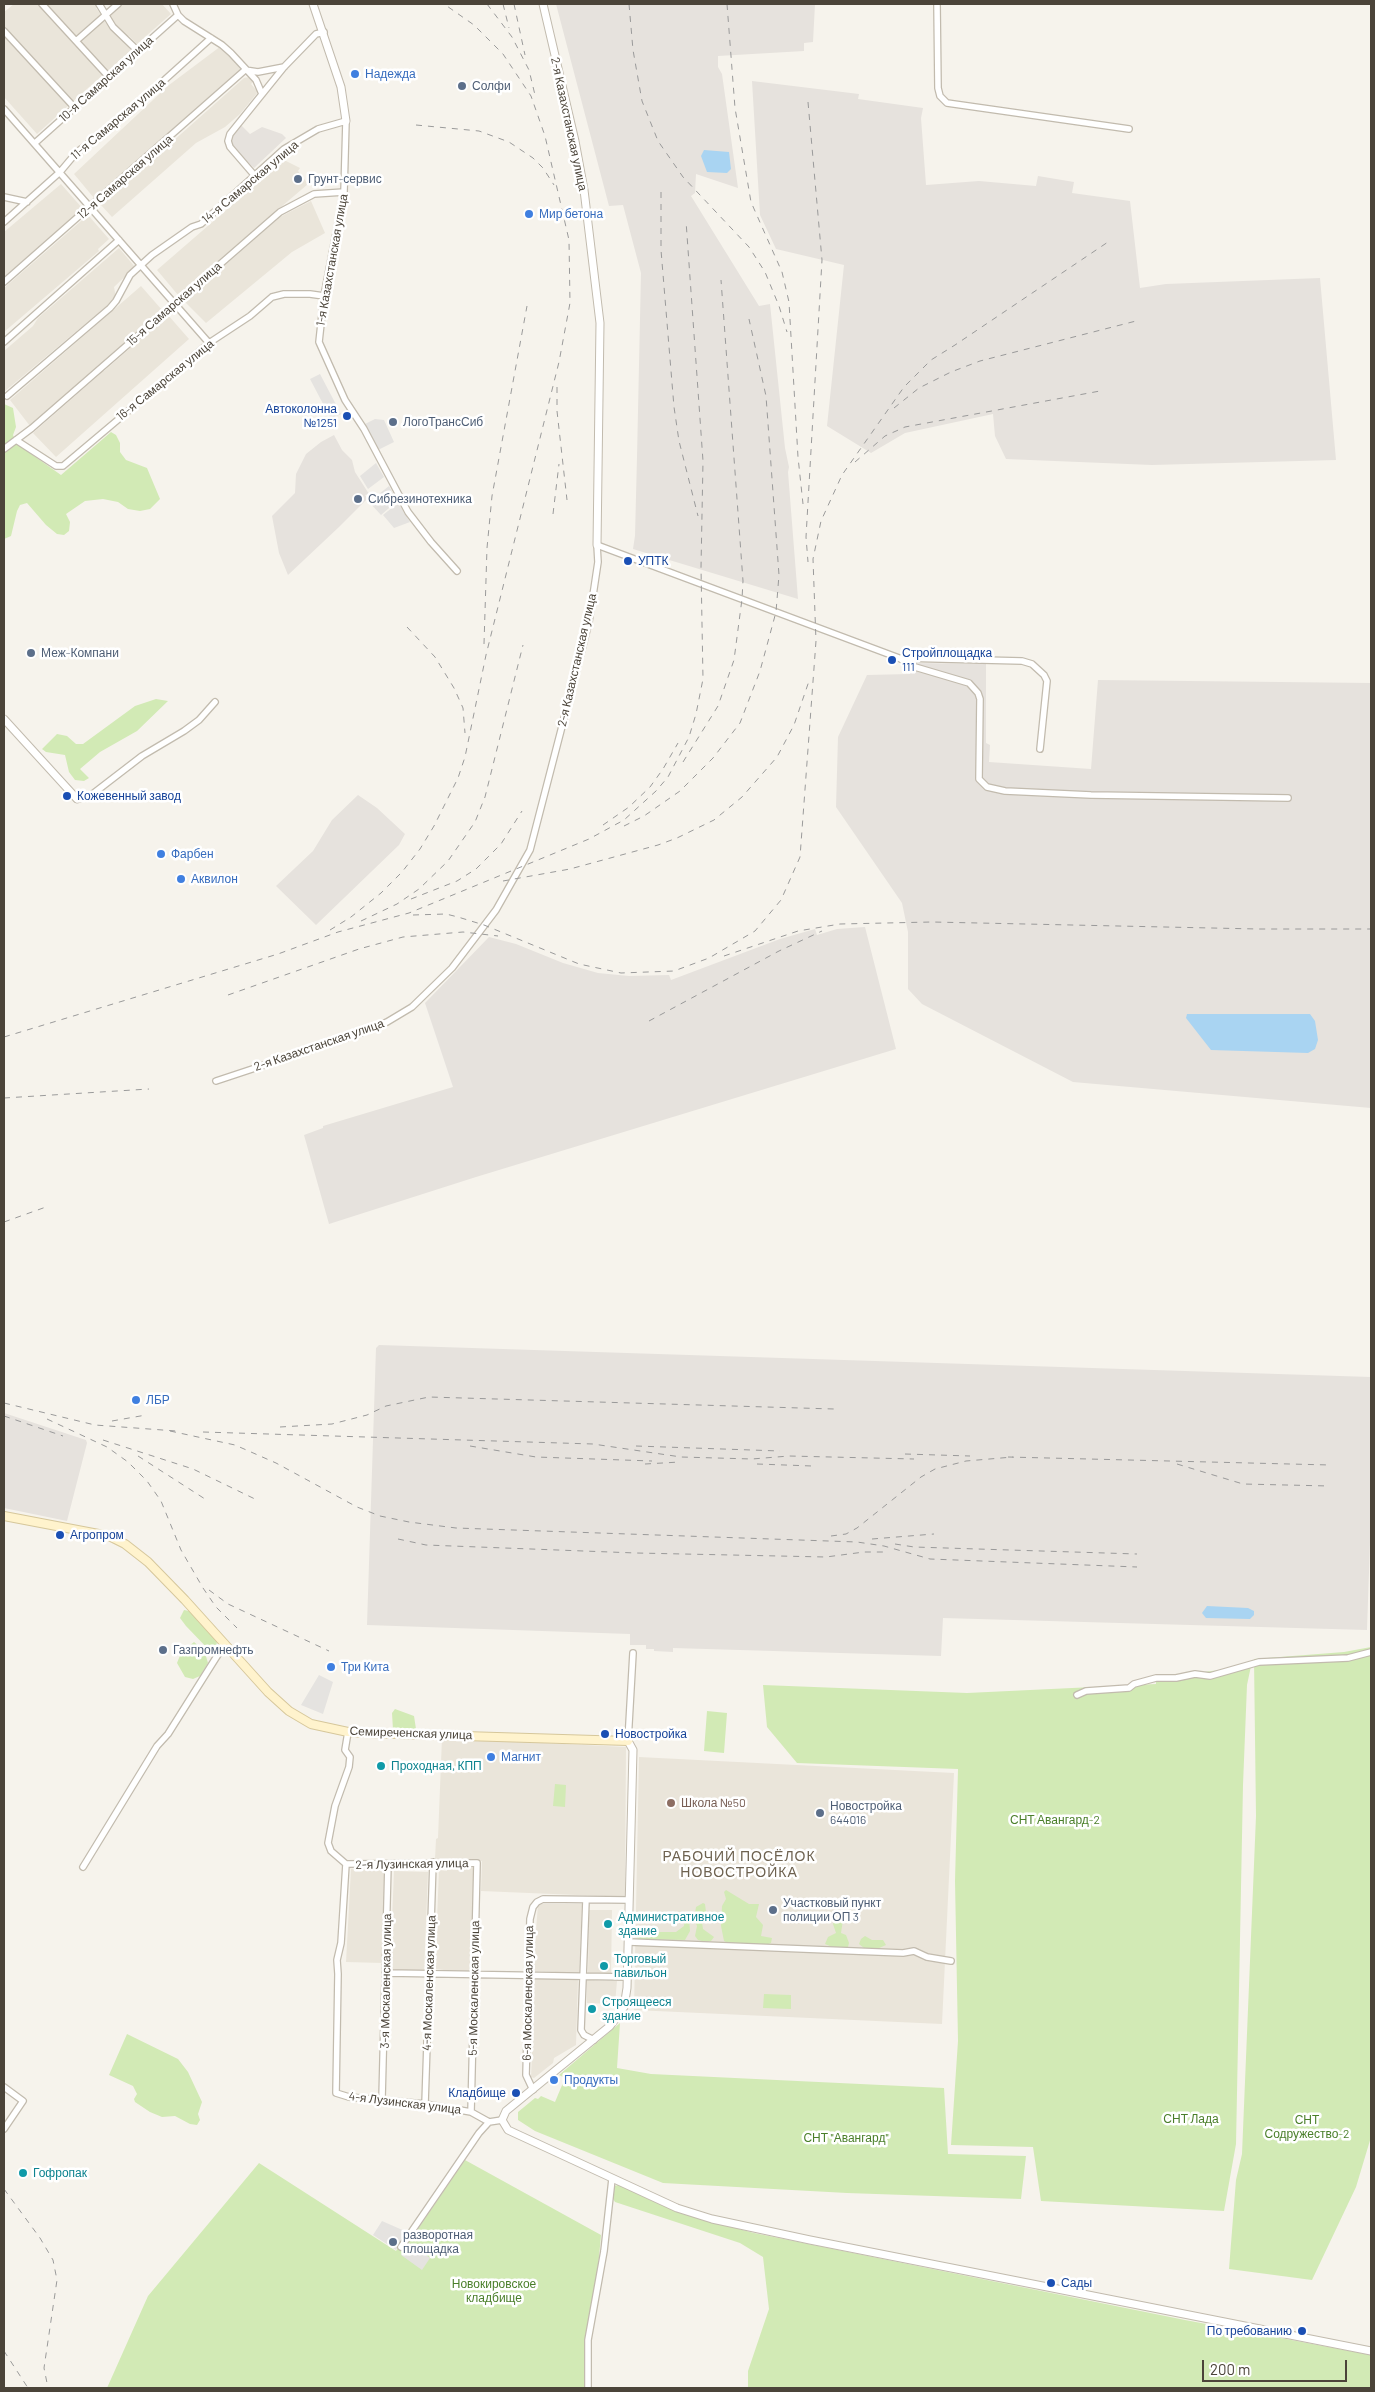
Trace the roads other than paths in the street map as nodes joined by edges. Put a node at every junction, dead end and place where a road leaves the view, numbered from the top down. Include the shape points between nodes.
1 (42, 4) edge
2 (99, 4) edge
3 (118, 4) edge
4 (173, 4) edge
5 (313, 4) edge
6 (543, 4) edge
7 (937, 4) edge
8 (106, 15) junction
9 (178, 15) junction
10 (4, 31) edge
11 (324, 32) junction
12 (212, 38) junction
13 (76, 41) junction
14 (138, 51) junction
15 (284, 67) junction
16 (245, 70) junction
17 (108, 76) junction
18 (262, 94) junction
19 (74, 107) junction
20 (4, 109) edge
21 (346, 121) junction
22 (1129, 129) dead end
23 (35, 143) junction
24 (60, 172) junction
25 (255, 176) junction
26 (344, 192) junction
27 (4, 197) edge
28 (27, 202) junction
29 (91, 207) junction
30 (4, 222) edge
31 (119, 240) junction
32 (140, 265) junction
33 (4, 282) edge
34 (324, 296) junction
35 (174, 304) junction
36 (4, 342) edge
37 (210, 343) junction
38 (7, 396) dead end
39 (16, 440) junction
40 (4, 449) edge
41 (597, 545) junction
42 (457, 570) dead end
43 (899, 658) junction
44 (214, 702) dead end
45 (4, 719) edge
46 (1040, 749) dead end
47 (1288, 798) dead end
48 (77, 800) joint
49 (216, 1081) dead end
50 (4, 1516) edge
51 (224, 1644) junction
52 (1371, 1652) edge
53 (633, 1653) dead end
54 (1077, 1695) dead end
55 (348, 1732) junction
56 (628, 1741) junction
57 (433, 1862) junction
58 (477, 1863) joint
59 (346, 1864) junction
60 (388, 1864) junction
61 (83, 1867) dead end
62 (586, 1900) junction
63 (629, 1900) junction
64 (629, 1942) junction
65 (951, 1961) dead end
66 (387, 1973) junction
67 (430, 1975) junction
68 (474, 1975) junction
69 (528, 1976) junction
70 (584, 1977) junction
71 (628, 1977) junction
72 (594, 2040) junction
73 (4, 2087) edge
74 (533, 2090) junction
75 (382, 2099) junction
76 (425, 2104) junction
77 (471, 2112) junction
78 (502, 2120) junction
79 (489, 2122) junction
80 (4, 2128) edge
81 (612, 2178) junction
82 (401, 2247) dead end
83 (1371, 2351) edge
84 (588, 2388) edge

1 - 13 street
2 - 8 street
3 - 8 street
4 - 9 street
5 - 11 street, 1-я Казахстанская улица
6 - 41 street, 2-я Казахстанская улица via 584,190 600,323
7 - 22 street via 938,88 940,96 948,103
8 - 13 street
8 - 14 street via 113,27
9 - 12 street
9 - 14 street, 10-я Самарская улица
10 - 19 street
11 - 15 street via 316,34
11 - 21 street, 1-я Казахстанская улица via 341,87
12 - 16 street
12 - 24 street, 11-я Самарская улица via 129,112 76,153
13 - 17 street
14 - 17 street, 10-я Самарская улица
15 - 16 street via 265,71
15 - 18 street
16 - 18 street via 256,80
16 - 29 street, 12-я Самарская улица
17 - 19 street, 10-я Самарская улица
18 - 25 street via 228,141
19 - 23 street, 10-я Самарская улица
20 - 23 street
21 - 25 street, 14-я Самарская улица via 318,129 299,139
21 - 26 street, 1-я Казахстанская улица
23 - 24 street
24 - 28 street, 11-я Самарская улица
24 - 29 street
25 - 32 street, 14-я Самарская улица via 201,224
26 - 34 street, 1-я Казахстанская улица
26 - 35 street, 15-я Самарская улица via 314,194 280,212
27 - 28 street
28 - 30 street, 11-я Самарская улица
29 - 31 street
29 - 33 street, 12-я Самарская улица
31 - 32 street
31 - 36 street
32 - 35 street
32 - 38 street, 14-я Самарская улица via 110,308
34 - 37 street, 16-я Самарская улица via 276,295
34 - 42 street, 1-я Казахстанская улица via 319,342 344,400 364,429 408,512
35 - 37 street
35 - 39 street, 15-я Самарская улица
37 - 39 street, 16-я Самарская улица via 63,466 56,466
39 - 40 street, 15-я Самарская улица
41 - 43 street
41 - 49 street, 2-я Казахстанская улица via 598,562 588,622 530,850 496,910 452,968 412,1008 361,1032
43 - 46 street via 1022,661 1032,664 1047,681
43 - 47 street via 915,667 959,678 974,686 980,711 979,779 987,787 1005,791 1091,795
44 - 48 street via 199,720 184,731 142,756 90,796
45 - 48 street
50 - 51 main road, Семиреченская улица via 109,1536 125,1544 148,1562
51 - 55 main road, Семиреченская улица via 289,1711 311,1724
51 - 61 street
52 - 54 street via 1348,1658 1259,1662 1210,1676 1195,1674 1156,1678 1129,1688 1086,1691
53 - 56 street
55 - 56 main road, Семиреченская улица
55 - 59 street via 345,1750 350,1758 349,1767 335,1806 328,1843
56 - 63 street via 633,1750
57 - 58 street, 2-я Лузинская улица
57 - 60 street, 2-я Лузинская улица
57 - 67 street, 4-я Москаленская улица
58 - 68 street, 5-я Москаленская улица
59 - 60 street, 2-я Лузинская улица
59 - 75 street, 4-я Лузинская улица via 337,1960 336,2093
60 - 66 street, 3-я Москаленская улица
62 - 63 street
62 - 69 street, 6-я Москаленская улица via 542,1900 533,1907
62 - 70 street
63 - 64 street
64 - 65 street via 914,1951
64 - 71 street
66 - 67 street
66 - 75 street, 3-я Москаленская улица
67 - 68 street
67 - 76 street, 4-я Москаленская улица
68 - 69 street
68 - 77 street, 5-я Москаленская улица
69 - 70 street
69 - 74 street, 6-я Москаленская улица via 526,2075
70 - 71 street
70 - 72 street via 581,2030
71 - 72 street via 619,2016
72 - 74 street
73 - 80 street via 22,2101
74 - 78 street via 506,2111
75 - 76 street, 4-я Лузинская улица
76 - 77 street, 4-я Лузинская улица
77 - 79 street, 4-я Лузинская улица
78 - 79 street
78 - 81 street via 515,2136
79 - 82 street
81 - 83 street via 677,2208 750,2228
81 - 84 street via 603,2261 588,2340

